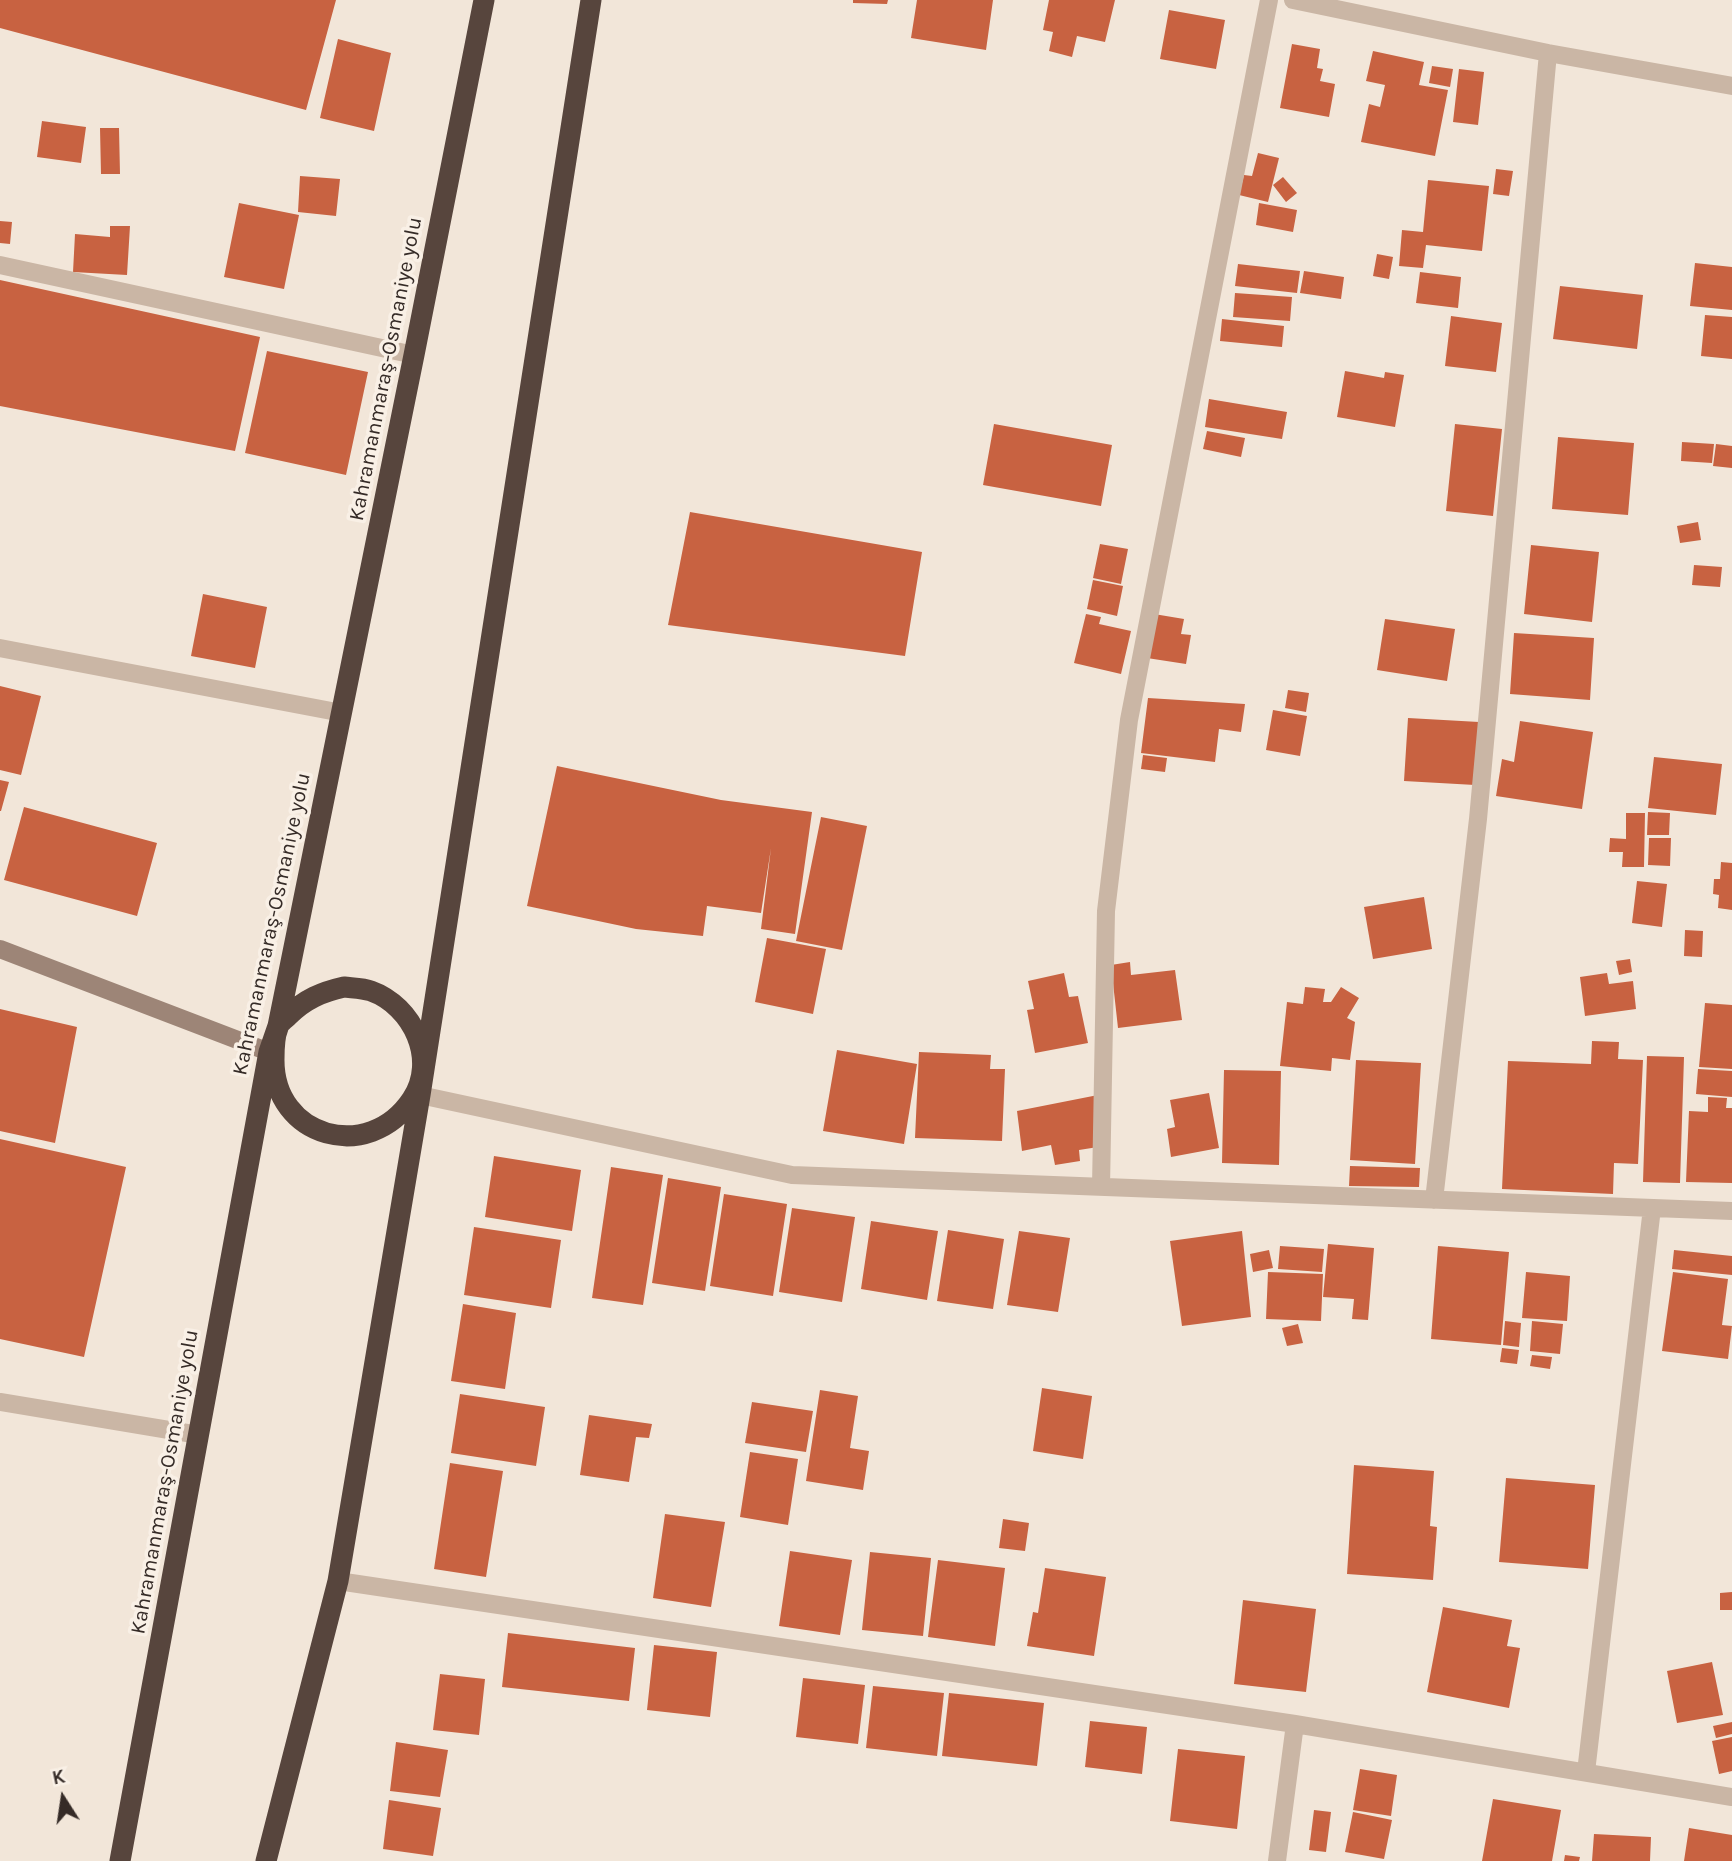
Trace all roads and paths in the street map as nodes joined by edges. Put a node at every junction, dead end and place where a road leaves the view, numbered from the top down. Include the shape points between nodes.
1 (484, 0) edge
2 (591, 0) edge
3 (1269, 0) edge
4 (1293, 0) edge
5 (1548, 53) junction
6 (1732, 86) edge
7 (0, 265) edge
8 (414, 355) junction
9 (0, 648) edge
10 (342, 713) junction
11 (0, 949) edge
12 (278, 1026) junction
13 (269, 1052) junction
14 (423, 1068) junction
15 (420, 1095) junction
16 (1101, 1187) junction
17 (1434, 1200) junction
18 (1652, 1208) junction
19 (1732, 1211) edge
20 (0, 1402) edge
21 (199, 1435) junction
22 (338, 1581) junction
23 (1295, 1724) junction
24 (1586, 1772) junction
25 (1732, 1797) edge
26 (120, 1861) edge
27 (266, 1861) edge
28 (1277, 1861) edge

1 - 8 highway, Kahramanmaraş-Osmaniye yolu
2 - 14 highway
3 - 16 street via 1129,720 1106,911
4 - 5 street
5 - 6 street
5 - 17 street via 1478,819
7 - 8 street
8 - 10 highway, Kahramanmaraş-Osmaniye yolu
9 - 10 street
10 - 12 highway, Kahramanmaraş-Osmaniye yolu
11 - 13 street
12 - 13 highway, Kahramanmaraş-Osmaniye yolu
12 - 14 highway via 319,993 344,987 369,990 392,1002 410,1020 421,1043
12 - 14 highway via 274,1073 281,1096 295,1116 315,1130 338,1137 362,1136 395,1120 417,1092
13 - 21 highway, Kahramanmaraş-Osmaniye yolu
14 - 15 highway
15 - 16 street via 792,1175
15 - 22 highway
16 - 17 street
17 - 18 street
18 - 19 street
18 - 24 street
20 - 21 street
21 - 26 highway, Kahramanmaraş-Osmaniye yolu
22 - 23 street
22 - 27 highway
23 - 24 street
23 - 28 street
24 - 25 street

